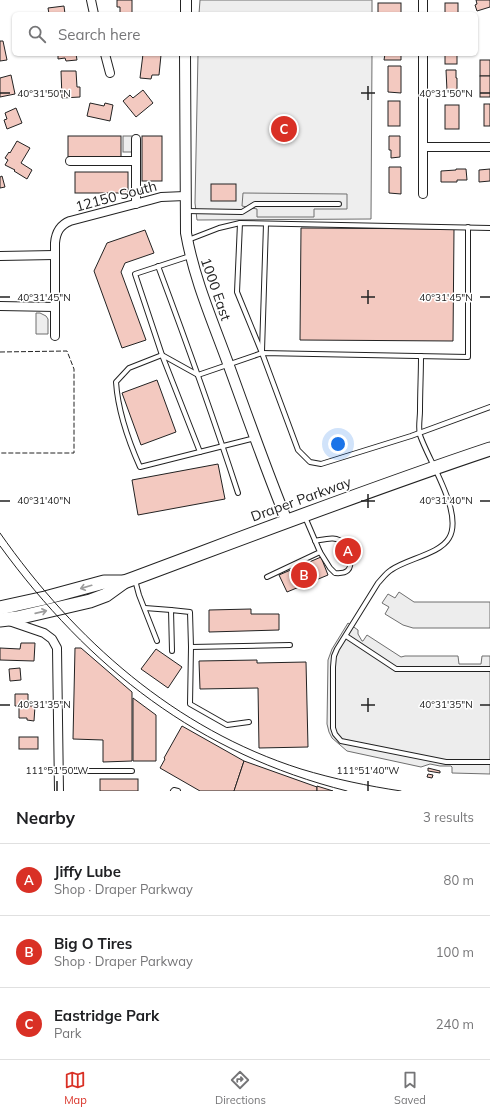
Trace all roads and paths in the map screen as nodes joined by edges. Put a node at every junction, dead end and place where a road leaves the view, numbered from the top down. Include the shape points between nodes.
1 (91, 0) edge
2 (186, 0) edge
3 (423, 0) edge
4 (94, 12) edge
5 (186, 12) edge
6 (423, 12) edge
7 (106, 56) edge
8 (185, 56) edge
9 (424, 56) edge
10 (110, 73) dead end
11 (136, 139) dead end
12 (424, 147) junction
13 (490, 147) edge
14 (70, 161) dead end
15 (136, 161) junction
16 (423, 194) dead end
17 (185, 196) junction
18 (136, 204) junction
19 (339, 204) dead end
20 (186, 211) junction
21 (240, 223) junction
22 (266, 224) junction
23 (468, 227) junction
24 (490, 228) edge
25 (187, 240) junction
26 (0, 256) edge
27 (54, 256) junction
28 (190, 256) junction
29 (158, 266) junction
30 (0, 306) edge
31 (55, 307) junction
32 (55, 336) dead end
33 (262, 353) junction
34 (162, 355) junction
35 (421, 356) junction
36 (228, 364) junction
37 (198, 374) junction
38 (490, 407) edge
39 (420, 433) junction
40 (256, 438) junction
41 (223, 446) junction
42 (490, 450) edge
43 (200, 452) junction
44 (434, 468) junction
45 (238, 492) dead end
46 (304, 515) junction
47 (287, 521) junction
48 (315, 540) junction
49 (345, 544) dead end
50 (320, 552) junction
51 (350, 558) dead end
52 (267, 577) dead end
53 (129, 580) junction
54 (144, 608) junction
55 (171, 610) junction
56 (1, 616) edge
57 (346, 636) junction
58 (157, 641) dead end
59 (290, 645) dead end
60 (191, 647) junction
61 (172, 651) dead end
62 (490, 669) edge
63 (249, 722) dead end
64 (490, 762) edge
65 (59, 771) junction
66 (132, 771) dead end
67 (59, 791) edge
68 (172, 791) edge
69 (178, 791) edge

1 - 4 street
2 - 5 street
3 - 6 street
7 - 10 street
8 - 17 street, 1000 East
9 - 12 street
11 - 15 street
12 - 13 street
12 - 16 street
14 - 15 street
15 - 18 street
17 - 18 street, 12150 South via 161,197
17 - 20 street, 1000 East
18 - 27 street, 12150 South via 70,221 57,232
19 - 20 lane via 255,204 242,212
20 - 25 street, 1000 East
21 - 22 lane
21 - 25 lane
21 - 33 lane via 237,292
22 - 23 lane
22 - 33 lane
23 - 24 lane
23 - 35 lane via 468,357
25 - 28 street, 1000 East
26 - 27 street
27 - 31 street
28 - 29 lane
28 - 36 street, 1000 East
29 - 34 lane via 135,274
29 - 37 lane
30 - 31 street
31 - 32 street
33 - 35 lane
33 - 36 lane
33 - 39 lane via 298,450 310,462 322,464
34 - 37 lane
34 - 43 lane
34 - 43 lane via 129,368 116,382 127,437 140,467
35 - 39 lane
36 - 37 lane
36 - 40 street, 1000 East
37 - 41 lane
38 - 39 lane
39 - 44 lane
40 - 41 lane
40 - 47 street, 1000 East
41 - 43 lane
41 - 45 lane
42 - 44 main road, Draper Parkway
44 - 46 main road, Draper Parkway
44 - 57 lane via 443,484 451,511 452,530 449,538 437,549 390,570 378,583
46 - 47 main road, Draper Parkway
46 - 48 lane
47 - 53 main road, Draper Parkway
48 - 49 lane via 331,538
48 - 50 lane
50 - 51 lane via 336,573 342,574 348,570 351,565
50 - 52 lane
53 - 54 lane via 140,595
53 - 56 main road, Draper Parkway via 106,595 90,601 17,618
54 - 55 lane
54 - 58 lane
55 - 60 lane via 190,612
55 - 61 lane
56 - 65 street via 44,633 52,639 58,652
57 - 62 lane via 396,669
57 - 64 lane via 334,656 333,667 333,728 341,741 446,762
59 - 60 lane
60 - 63 lane via 190,704 227,725
65 - 66 lane
65 - 67 street
68 - 69 lane

